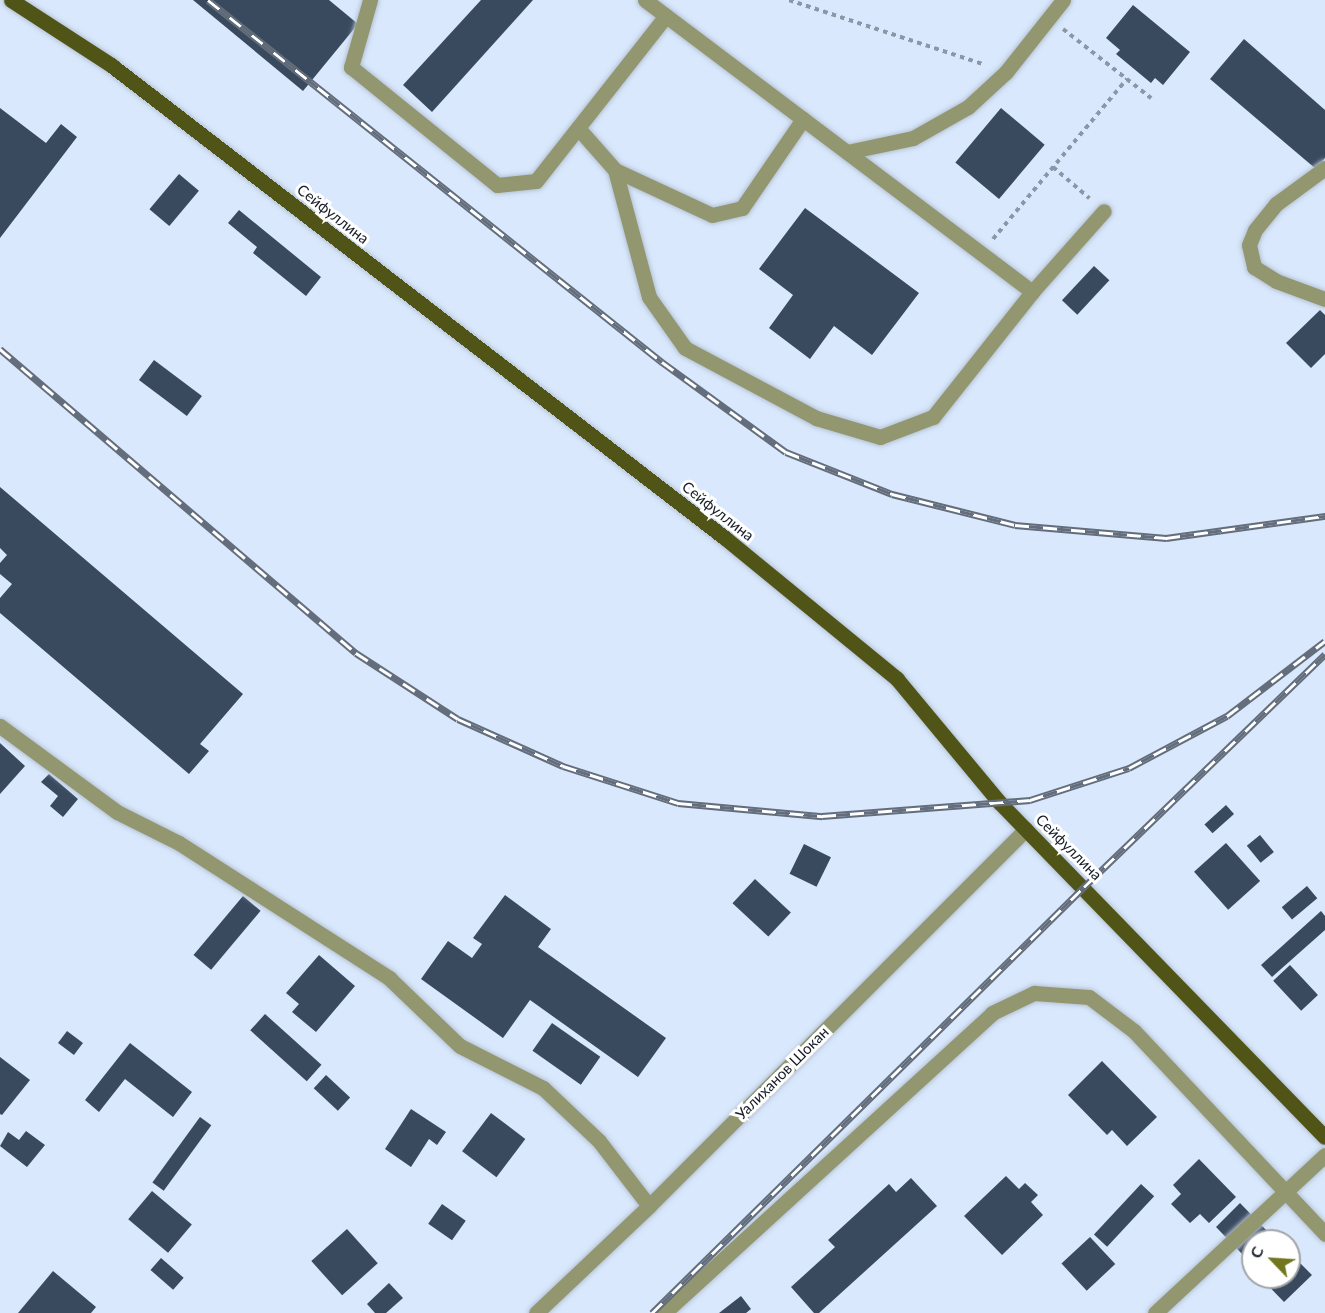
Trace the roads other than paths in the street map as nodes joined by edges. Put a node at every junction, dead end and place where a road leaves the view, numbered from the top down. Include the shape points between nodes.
1 (11, 0) edge
2 (370, 0) edge
3 (645, 0) edge
4 (1063, 0) edge
5 (666, 16) junction
6 (803, 119) junction
7 (578, 128) junction
8 (847, 152) junction
9 (1325, 168) edge
10 (615, 170) junction
11 (1104, 211) road end
12 (1032, 292) junction
13 (1325, 299) edge
14 (0, 726) edge
15 (1026, 829) junction
16 (1325, 1137) edge
17 (1325, 1155) edge
18 (1285, 1191) junction
19 (649, 1206) junction
20 (1325, 1234) edge
21 (536, 1313) edge
22 (664, 1313) edge
23 (1155, 1313) edge

1 - 15 main road, Сейфуллина via 111,66 821,615 897,679
2 - 7 street via 351,67 497,185 536,181
3 - 5 street
4 - 8 street via 1006,72 968,107 913,138
5 - 6 street
5 - 7 street
6 - 8 street
6 - 10 street via 742,208 712,215
7 - 10 street
8 - 12 street
9 - 13 street via 1276,204 1248,245 1254,267 1261,272
10 - 12 street via 649,297 685,348 816,418 880,437 933,417
11 - 12 street
14 - 19 street via 117,812 179,843 389,978 460,1046 543,1088 599,1142
15 - 16 main road, Сейфуллина
15 - 19 street, Уалиханов Шокан
17 - 18 street
18 - 20 street
18 - 22 street via 1134,1031 1089,997 1034,993 992,1013
18 - 23 street
19 - 21 street, Уалиханов Шокан

